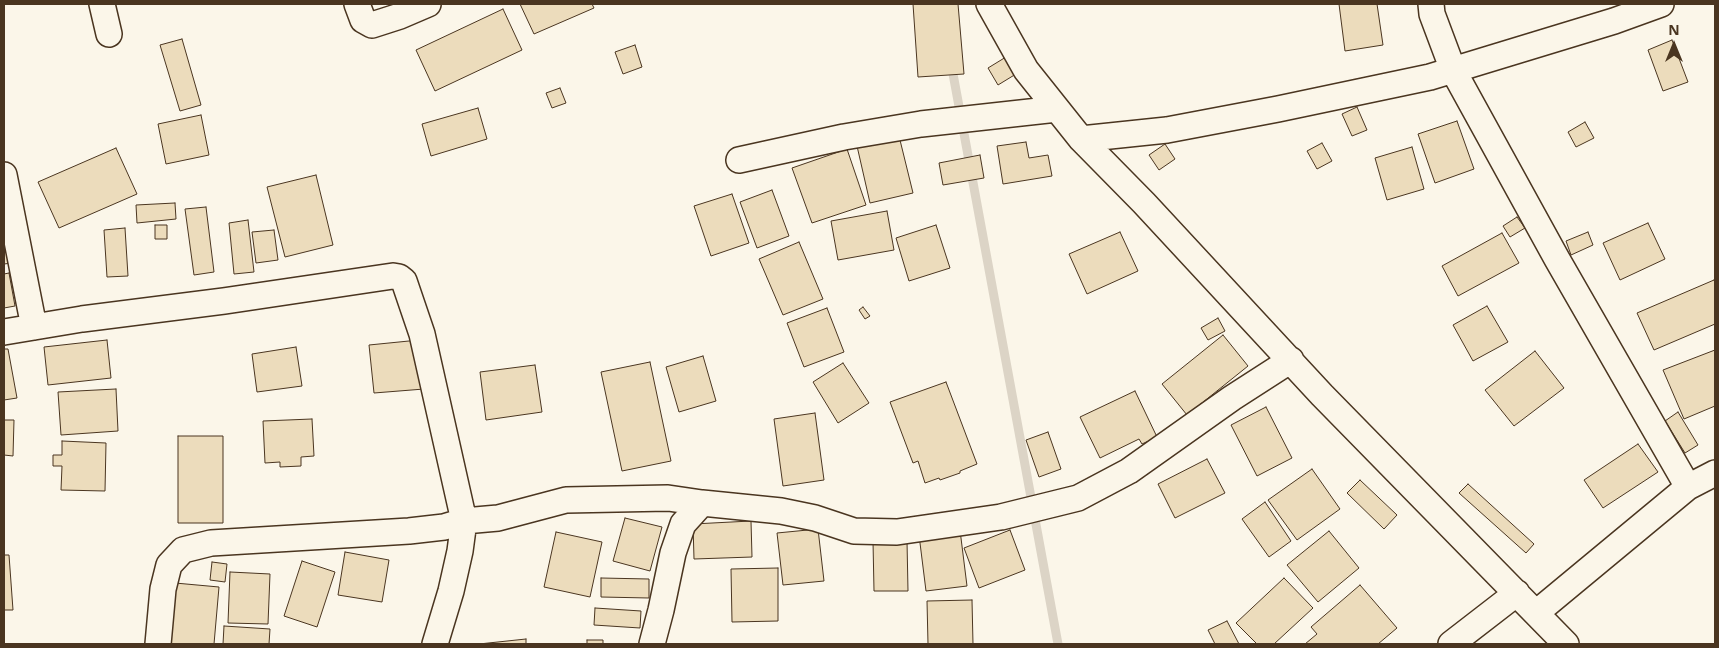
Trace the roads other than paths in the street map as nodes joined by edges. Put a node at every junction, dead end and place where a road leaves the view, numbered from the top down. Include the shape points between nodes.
1 (102, 4) edge
2 (357, 4) edge
3 (428, 4) edge
4 (989, 4) edge
5 (1431, 4) edge
6 (1661, 4) edge
7 (109, 34) dead end
8 (1453, 70) junction
9 (1058, 109) junction
10 (1081, 139) junction
11 (738, 160) dead end
12 (4, 175) edge
13 (34, 327) junction
14 (4, 332) edge
15 (1291, 360) junction
16 (1715, 473) edge
17 (1688, 487) junction
18 (702, 503) junction
19 (464, 521) junction
20 (1516, 593) junction
21 (1536, 613) junction
22 (158, 644) edge
23 (435, 644) edge
24 (652, 644) edge
25 (1451, 644) edge
26 (1566, 644) edge

1 - 7 street
2 - 3 street via 363,20 372,26
4 - 9 street via 1026,70
5 - 8 street
6 - 8 street
8 - 10 street via 1167,130
8 - 17 street
9 - 10 street
9 - 11 street via 921,124
10 - 15 street
12 - 13 street
13 - 14 street
13 - 19 street via 399,277 404,281 422,334
15 - 18 street via 1129,471 1078,498 1010,515 897,532 854,531 781,511
15 - 20 street
16 - 17 street
17 - 21 street
18 - 19 street via 668,498 566,500 498,518
18 - 24 street via 683,524
19 - 22 street via 409,531 211,543 183,550 169,565 163,589
19 - 23 street via 451,591
20 - 21 street
20 - 25 street
21 - 26 street

